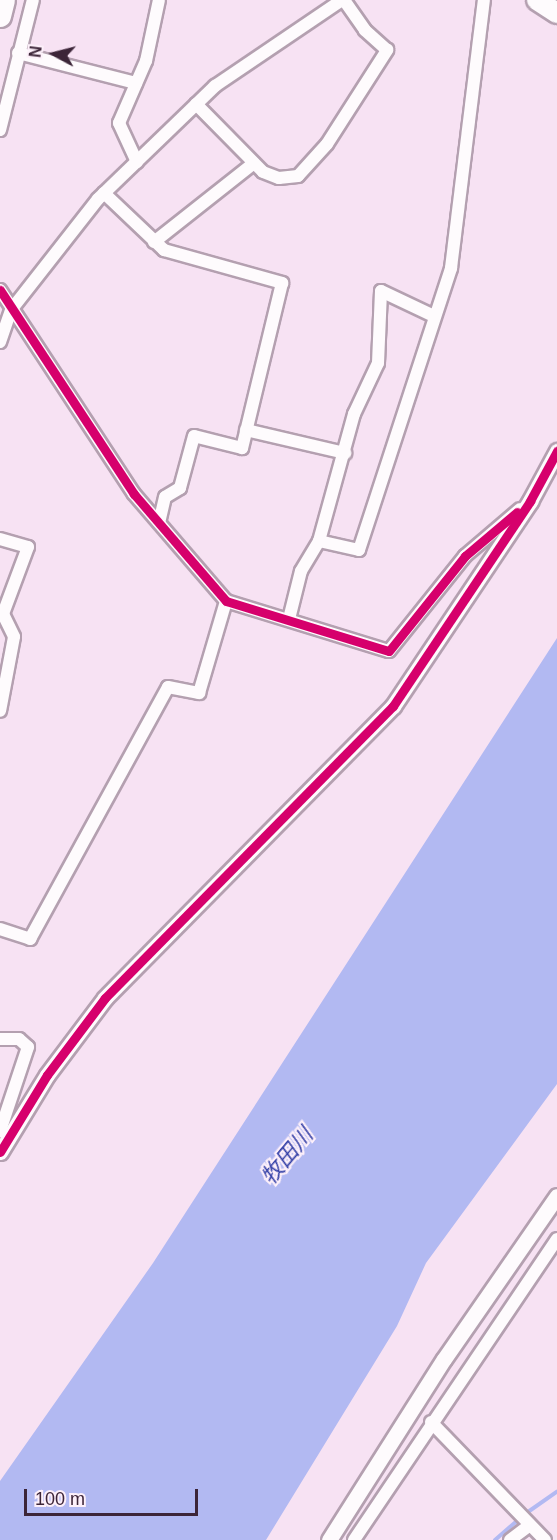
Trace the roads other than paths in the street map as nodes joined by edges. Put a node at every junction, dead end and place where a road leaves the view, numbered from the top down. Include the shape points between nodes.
1 (4, 0) edge
2 (33, 0) edge
3 (159, 0) edge
4 (343, 0) edge
5 (484, 0) edge
6 (537, 0) edge
7 (557, 13) edge
8 (0, 16) edge
9 (18, 53) junction
10 (136, 83) junction
11 (196, 104) junction
12 (0, 130) edge
13 (136, 162) junction
14 (254, 163) junction
15 (104, 193) junction
16 (154, 242) junction
17 (0, 290) edge
18 (11, 310) junction
19 (435, 316) junction
20 (0, 342) edge
21 (246, 430) junction
22 (557, 451) edge
23 (345, 453) junction
24 (530, 501) junction
25 (159, 522) junction
26 (0, 539) edge
27 (319, 541) junction
28 (226, 601) junction
29 (289, 620) junction
30 (0, 711) edge
31 (0, 929) edge
32 (0, 1039) edge
33 (0, 1131) edge
34 (0, 1152) edge
35 (557, 1197) edge
36 (557, 1239) edge
37 (431, 1422) junction
38 (527, 1527) junction
39 (329, 1540) edge
40 (354, 1540) edge
41 (510, 1540) edge
42 (524, 1540) edge
43 (545, 1540) edge

1 - 8 highway
2 - 9 street
3 - 10 street
4 - 11 street
4 - 14 street via 364,30 387,50 327,144 298,176 279,178
5 - 19 street via 451,268
6 - 7 main road
9 - 10 street
9 - 12 street
10 - 13 street via 119,123
11 - 13 street
11 - 14 street
13 - 15 street
14 - 16 street
15 - 16 street
15 - 18 street
16 - 21 street via 177,255 282,283
17 - 18 street
18 - 20 street
18 - 25 street
19 - 23 street via 381,291 378,363 354,414
19 - 27 street via 359,550
21 - 23 street
21 - 25 street via 242,448 194,436 180,488 165,497
22 - 24 street
23 - 27 street
24 - 29 street via 465,556 390,651
24 - 34 street via 393,706 105,998 46,1075
25 - 28 street
26 - 30 street via 28,547 3,614 14,637
27 - 29 street via 301,571
28 - 29 street
28 - 31 street via 199,693 168,687 30,939
32 - 33 street via 19,1039 28,1047
35 - 39 street via 450,1350
36 - 37 street
37 - 38 street
37 - 40 street
38 - 41 street
38 - 42 street
38 - 43 street

